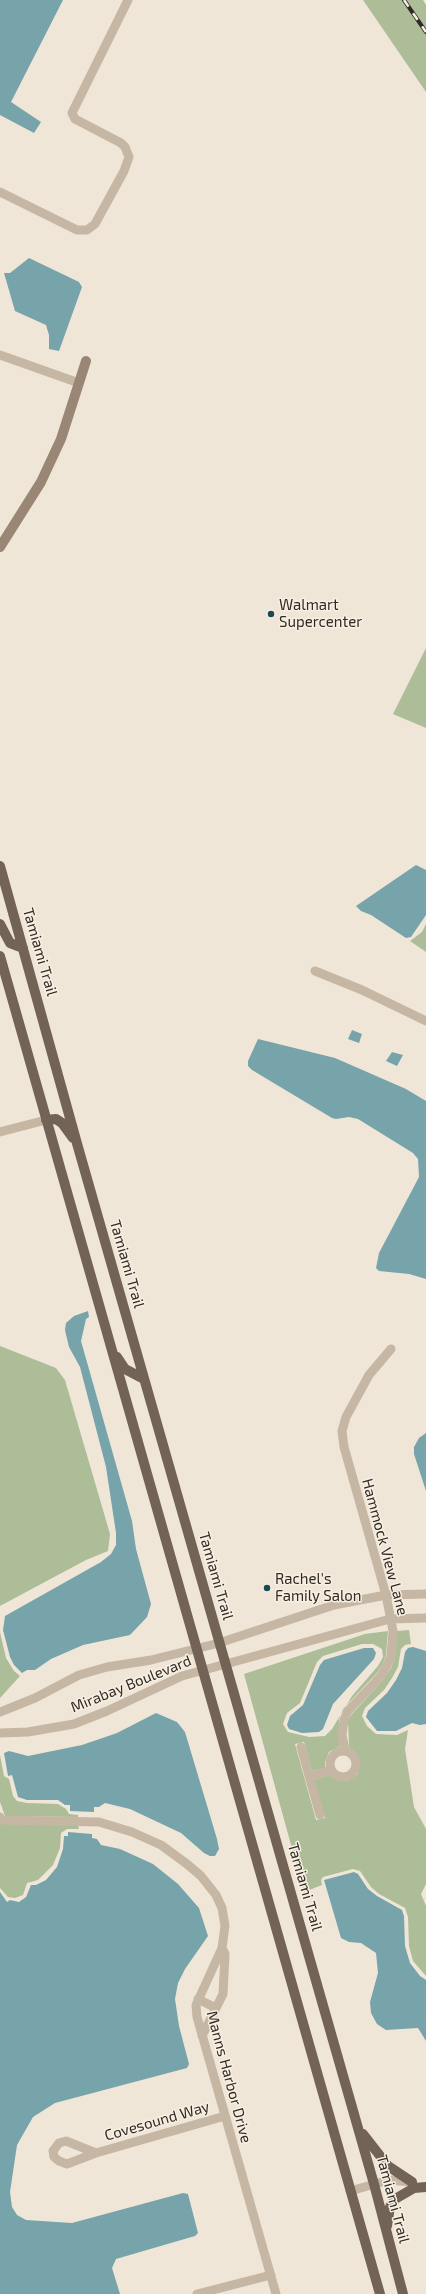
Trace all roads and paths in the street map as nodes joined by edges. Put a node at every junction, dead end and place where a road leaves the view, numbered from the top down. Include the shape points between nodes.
1 (128, 0) edge
2 (0, 192) edge
3 (0, 355) edge
4 (86, 361) dead end
5 (79, 383) junction
6 (0, 547) edge
7 (0, 866) edge
8 (0, 924) edge
9 (23, 948) junction
10 (0, 956) edge
11 (315, 971) dead end
12 (426, 1021) edge
13 (46, 1120) junction
14 (0, 1132) edge
15 (78, 1147) junction
16 (111, 1347) junction
17 (391, 1349) dead end
18 (144, 1379) junction
19 (426, 1594) edge
20 (386, 1595) junction
21 (426, 1618) edge
22 (390, 1619) junction
23 (219, 1643) junction
24 (197, 1648) junction
25 (225, 1664) junction
26 (203, 1670) junction
27 (0, 1712) edge
28 (0, 1733) edge
29 (301, 1747) dead end
30 (344, 1750) junction
31 (331, 1770) junction
32 (309, 1777) junction
33 (320, 1815) dead end
34 (0, 1817) edge
35 (222, 1948) junction
36 (198, 1999) junction
37 (216, 2008) junction
38 (202, 2036) junction
39 (225, 2116) junction
40 (358, 2127) junction
41 (96, 2153) dead end
42 (412, 2182) junction
43 (374, 2184) junction
44 (426, 2188) edge
45 (350, 2191) junction
46 (386, 2230) junction
47 (271, 2275) junction
48 (197, 2294) edge
49 (276, 2294) edge
50 (380, 2294) edge
51 (403, 2294) edge

1 - 2 street via 72,113 75,119 121,143 129,157 95,224 87,230 77,230
3 - 5 street
4 - 5 street
5 - 6 street via 61,439 41,482
7 - 9 main road, Tamiami Trail
8 - 9 main road via 10,943
9 - 15 main road, Tamiami Trail
10 - 13 main road
11 - 12 street
13 - 14 street
13 - 15 main road via 56,1119 62,1123
13 - 16 main road
15 - 18 main road, Tamiami Trail
16 - 18 main road via 125,1369
16 - 24 main road
17 - 20 street, Hammock View Lane via 369,1375 346,1417 342,1431 344,1447
18 - 23 main road, Tamiami Trail
19 - 20 street, Mirabay Boulevard
20 - 22 street, Hammock View Lane
20 - 23 street, Mirabay Boulevard via 334,1605
21 - 22 street, Mirabay Boulevard
22 - 25 street, Mirabay Boulevard
22 - 30 street, Hammock View Lane via 393,1631 391,1656 381,1676 348,1711 343,1727
23 - 24 street, Mirabay Boulevard
23 - 25 main road, Tamiami Trail
24 - 26 main road
24 - 27 street, Mirabay Boulevard via 79,1675 35,1698
25 - 26 street, Mirabay Boulevard
25 - 40 main road, Tamiami Trail
26 - 28 street, Mirabay Boulevard via 182,1676 74,1724 28,1732
26 - 45 main road
29 - 32 street
30 - 31 street via 336,1752 330,1758
30 - 31 street via 354,1757 354,1772 342,1777
31 - 32 street
32 - 33 street
34 - 35 street, Manns Harbor Drive via 2,1820 99,1822 132,1832 161,1845 201,1876 216,1896 222,1908 225,1926
35 - 36 street, Manns Harbor Drive
35 - 37 street via 225,1954 225,1982 223,1994
36 - 37 street
36 - 38 street, Manns Harbor Drive via 196,2005
37 - 38 street
38 - 39 street, Manns Harbor Drive
39 - 41 street, Covesound Way
39 - 47 street, Manns Harbor Drive
40 - 42 main road via 388,2166
40 - 43 main road, Tamiami Trail
42 - 43 street via 390,2180
42 - 44 street
43 - 45 street
43 - 46 main road, Tamiami Trail
44 - 46 main road via 414,2188 395,2199 390,2207
45 - 50 main road
46 - 51 main road, Tamiami Trail
47 - 48 street
47 - 49 street, Manns Harbor Drive

